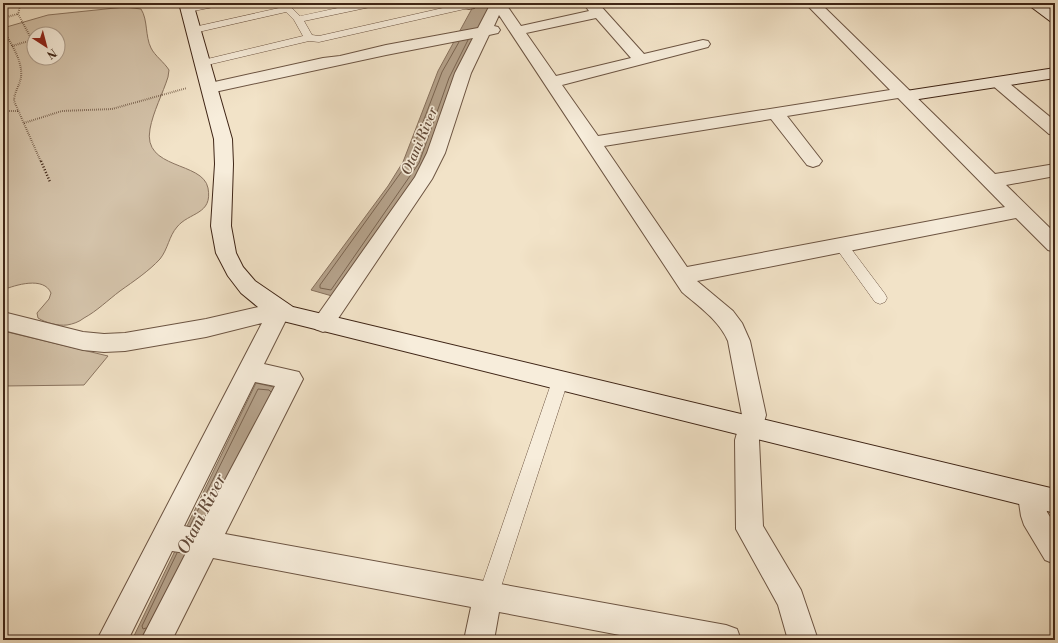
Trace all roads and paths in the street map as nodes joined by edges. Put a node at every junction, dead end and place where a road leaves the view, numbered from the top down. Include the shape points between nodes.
1 (20, 3) edge
2 (219, 3) edge
3 (375, 3) edge
4 (498, 3) edge
5 (812, 3) edge
6 (1034, 3) edge
7 (469, 4) edge
8 (187, 6) edge
9 (594, 8) edge
10 (18, 14) junction
11 (3, 18) edge
12 (1055, 18) edge
13 (298, 19) junction
14 (515, 28) junction
15 (3, 29) edge
16 (194, 30) junction
17 (481, 32) junction
18 (309, 38) junction
19 (703, 44) dead end
20 (12, 46) junction
21 (641, 60) junction
22 (1055, 73) edge
23 (207, 78) junction
24 (552, 82) junction
25 (998, 82) junction
26 (904, 95) junction
27 (3, 111) edge
28 (18, 111) junction
29 (775, 113) junction
30 (24, 124) junction
31 (1055, 130) edge
32 (593, 142) junction
33 (813, 160) dead end
34 (1055, 170) edge
35 (50, 182) dead end
36 (992, 182) junction
37 (1020, 210) junction
38 (1055, 244) edge
39 (841, 245) junction
40 (682, 276) junction
41 (880, 298) dead end
42 (280, 310) junction
43 (3, 321) edge
44 (324, 323) junction
45 (249, 371) junction
46 (560, 381) junction
47 (750, 427) junction
48 (1043, 499) edge
49 (187, 540) junction
50 (1055, 550) edge
51 (488, 596) junction
52 (112, 640) edge
53 (156, 640) edge
54 (479, 640) edge
55 (726, 640) edge
56 (802, 640) edge

1 - 10 path
2 - 8 lane
3 - 13 lane
4 - 14 street
4 - 17 street
5 - 26 street
6 - 12 street
7 - 18 lane via 318,39
8 - 16 street
9 - 14 street
9 - 21 street
10 - 11 path
10 - 20 path via 32,40
13 - 16 lane via 288,9
13 - 18 lane
14 - 17 street
14 - 24 street
15 - 20 path
16 - 23 street
17 - 23 street
17 - 44 street via 463,73 436,153 423,179
18 - 23 lane
19 - 21 street
20 - 28 path via 21,64 19,82 13,95
21 - 24 street
22 - 25 street
23 - 30 path via 112,109 62,111
23 - 42 street via 222,138 224,164 221,226 226,253 235,271 248,287
24 - 32 street
25 - 26 street
25 - 31 street
26 - 29 street
26 - 36 street
27 - 28 path
28 - 30 path
29 - 32 street
29 - 33 street
30 - 35 path
32 - 40 street
34 - 36 street
36 - 37 street
37 - 38 street
37 - 39 street
39 - 40 street
39 - 41 lane
40 - 47 street via 689,286 725,317 740,341 754,415
42 - 43 street via 206,328 125,342 104,343 83,341
42 - 44 street
42 - 45 street
44 - 46 street
45 - 49 street
45 - 49 street via 291,379
46 - 47 street
46 - 51 lane
47 - 48 street
47 - 56 street via 747,440 750,529 791,600
48 - 50 street via 1034,516
49 - 51 street
49 - 52 street
49 - 53 street
51 - 54 street
51 - 55 street

